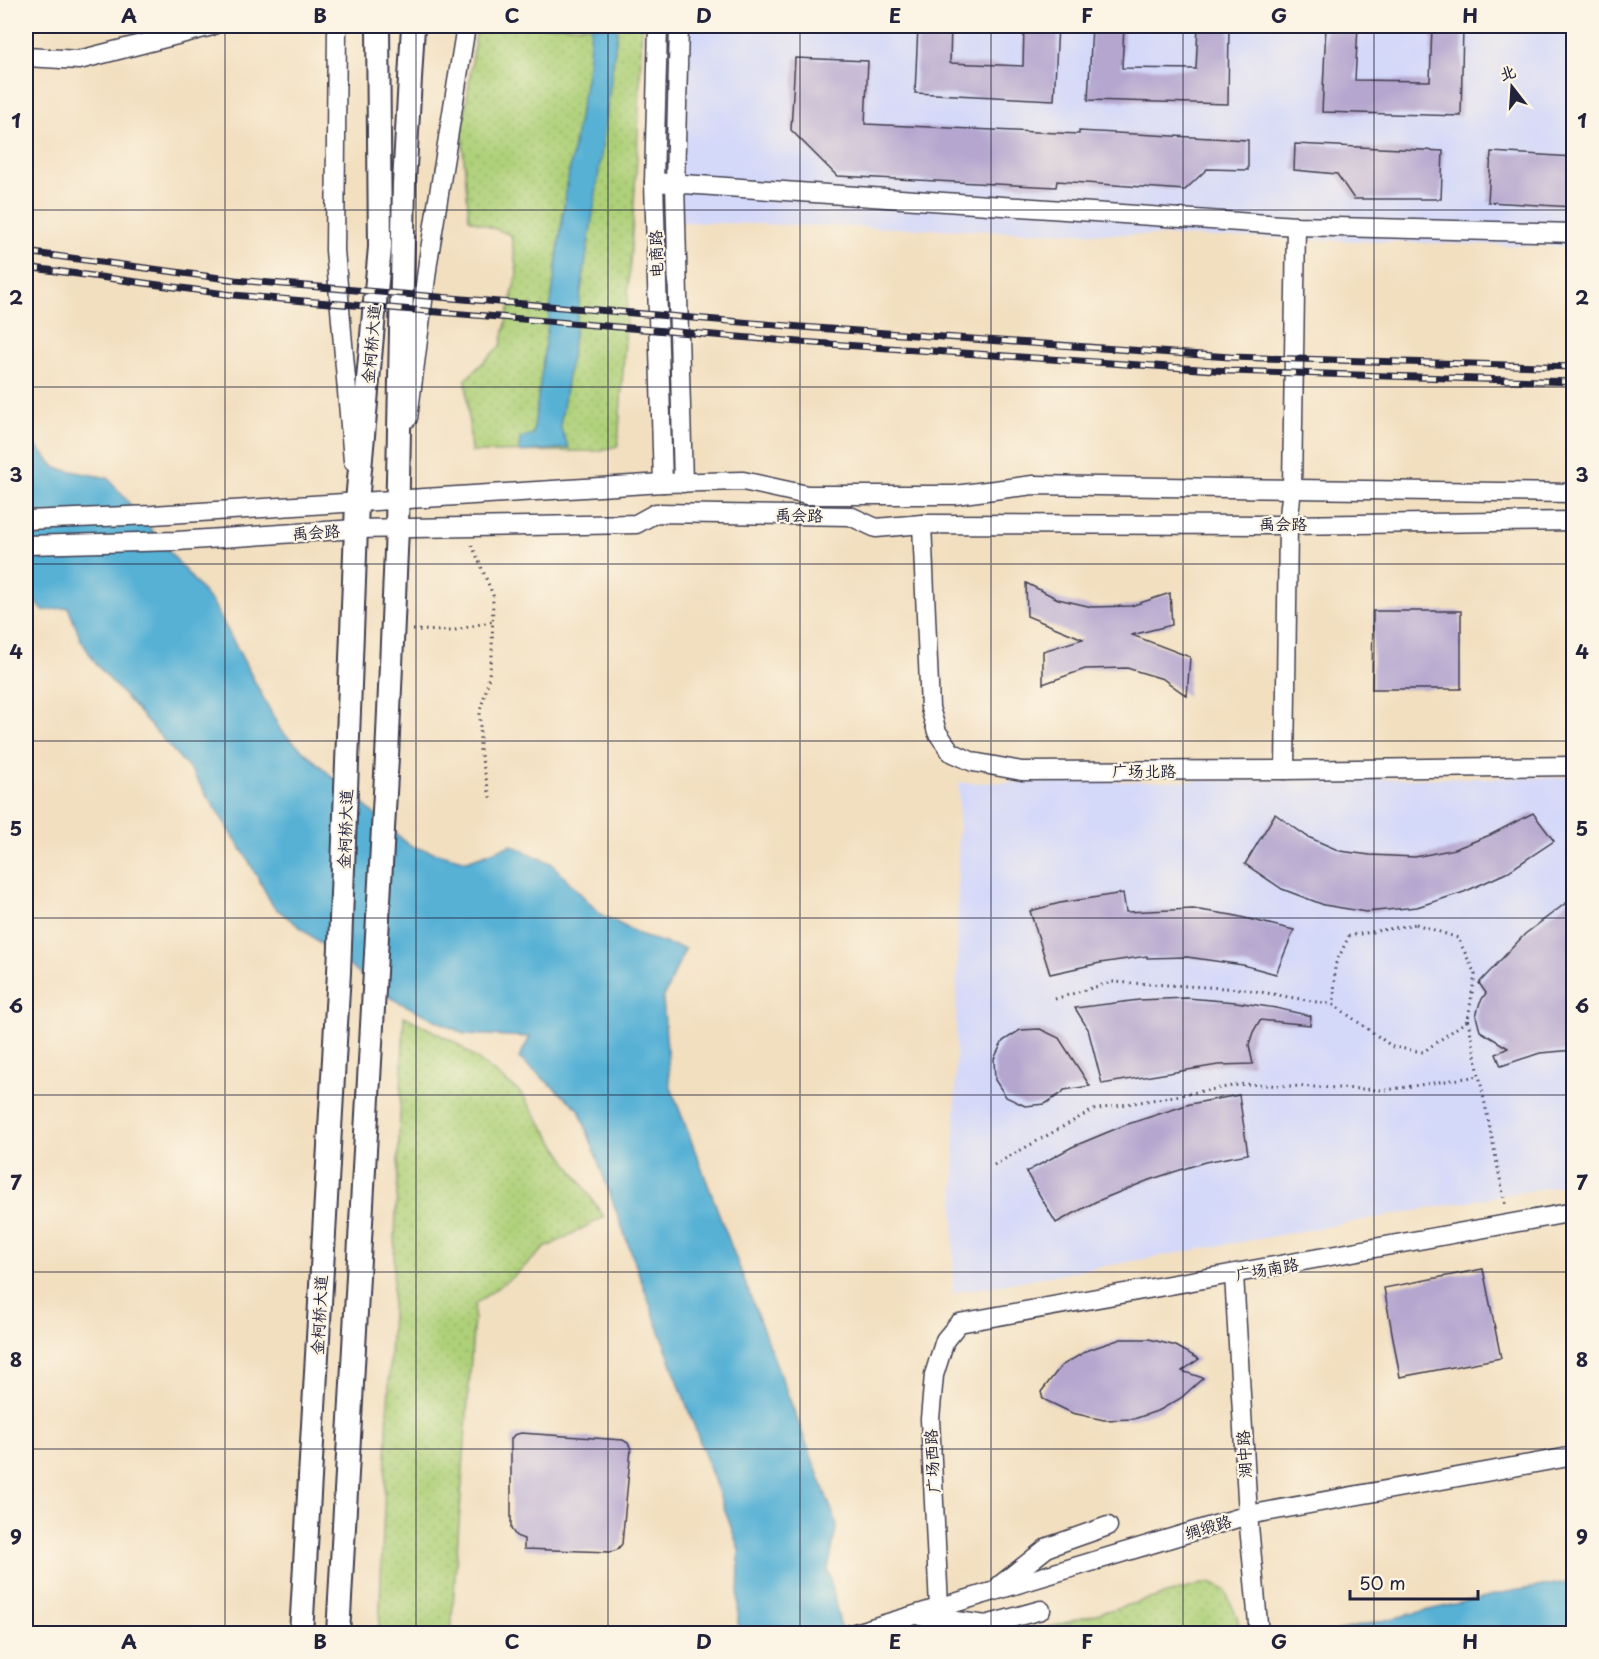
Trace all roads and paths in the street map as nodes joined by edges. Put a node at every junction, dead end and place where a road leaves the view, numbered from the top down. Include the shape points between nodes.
1 (212, 26) edge
2 (337, 26) edge
3 (378, 26) edge
4 (413, 26) edge
5 (466, 26) edge
6 (658, 26) edge
7 (679, 26) edge
8 (26, 57) edge
9 (654, 182) junction
10 (675, 184) junction
11 (1296, 226) junction
12 (1574, 233) edge
13 (663, 483) junction
14 (683, 483) junction
15 (1292, 488) junction
16 (1574, 493) edge
17 (398, 500) junction
18 (357, 501) junction
19 (26, 520) edge
20 (1574, 521) edge
21 (922, 524) junction
22 (1288, 525) junction
23 (463, 527) junction
24 (397, 528) junction
25 (356, 529) junction
26 (26, 545) edge
27 (494, 621) junction
28 (393, 630) junction
29 (1574, 766) edge
30 (1285, 770) junction
31 (491, 801) dead end
32 (1055, 999) dead end
33 (1334, 1005) junction
34 (1468, 1020) junction
35 (1479, 1076) junction
36 (994, 1165) dead end
37 (1574, 1212) edge
38 (1510, 1224) junction
39 (1234, 1275) junction
40 (959, 1323) joint
41 (1574, 1456) edge
42 (1248, 1515) junction
43 (1108, 1526) dead end
44 (992, 1592) junction
45 (939, 1607) junction
46 (1041, 1610) dead end
47 (913, 1615) junction
48 (1258, 1625) edge
49 (858, 1631) edge
50 (300, 1634) edge
51 (339, 1634) edge

1 - 8 street via 79,60
2 - 18 street via 335,250
3 - 18 main road, 金柯桥大道 via 380,247
4 - 17 main road, 金柯桥大道 via 404,184
5 - 17 street via 428,261
6 - 9 street, 电商路
7 - 10 street, 电商路
9 - 10 street
9 - 13 street, 电商路
10 - 11 street
10 - 14 street, 电商路
11 - 12 street
11 - 15 street
13 - 14 street, 禹会路
13 - 17 street, 禹会路
14 - 15 street, 禹会路 via 743,481 807,495 955,495 1033,485
15 - 16 street, 禹会路
15 - 22 street
17 - 18 street, 禹会路
17 - 24 main road, 金柯桥大道
18 - 19 street, 禹会路
18 - 25 main road, 金柯桥大道
20 - 22 street, 禹会路
21 - 22 street, 禹会路
21 - 23 street, 禹会路 via 876,528 850,516 656,513 636,524
21 - 30 street, 广场北路 via 930,708 937,732 951,752 973,762 1022,771
22 - 30 street
23 - 24 street, 禹会路
23 - 27 path via 493,595
24 - 25 street, 禹会路
24 - 28 main road, 金柯桥大道
25 - 26 street, 禹会路 via 177,541
25 - 50 main road, 金柯桥大道 via 339,972
27 - 28 path via 451,631
27 - 31 path via 492,657 480,711 480,751
28 - 51 main road, 金柯桥大道
29 - 30 street, 广场北路
32 - 33 path via 1112,982 1244,989
33 - 34 path via 1393,1047 1423,1052
33 - 34 path via 1335,966 1349,936 1416,924 1458,938 1475,974
34 - 35 path
35 - 36 path via 1386,1090 1244,1084 1093,1110
35 - 38 path
37 - 38 street, 广场南路
38 - 39 street, 广场南路
39 - 40 street, 广场南路
39 - 42 street, 湖中路
40 - 45 street, 广场西路 via 945,1340 934,1375 930,1419
41 - 42 street, 绸缎路
42 - 44 street, 绸缎路
42 - 48 street, 湖中路
43 - 44 street via 1048,1547
44 - 45 street, 绸缎路
45 - 47 street, 绸缎路
46 - 47 street via 986,1625
47 - 49 street, 绸缎路

